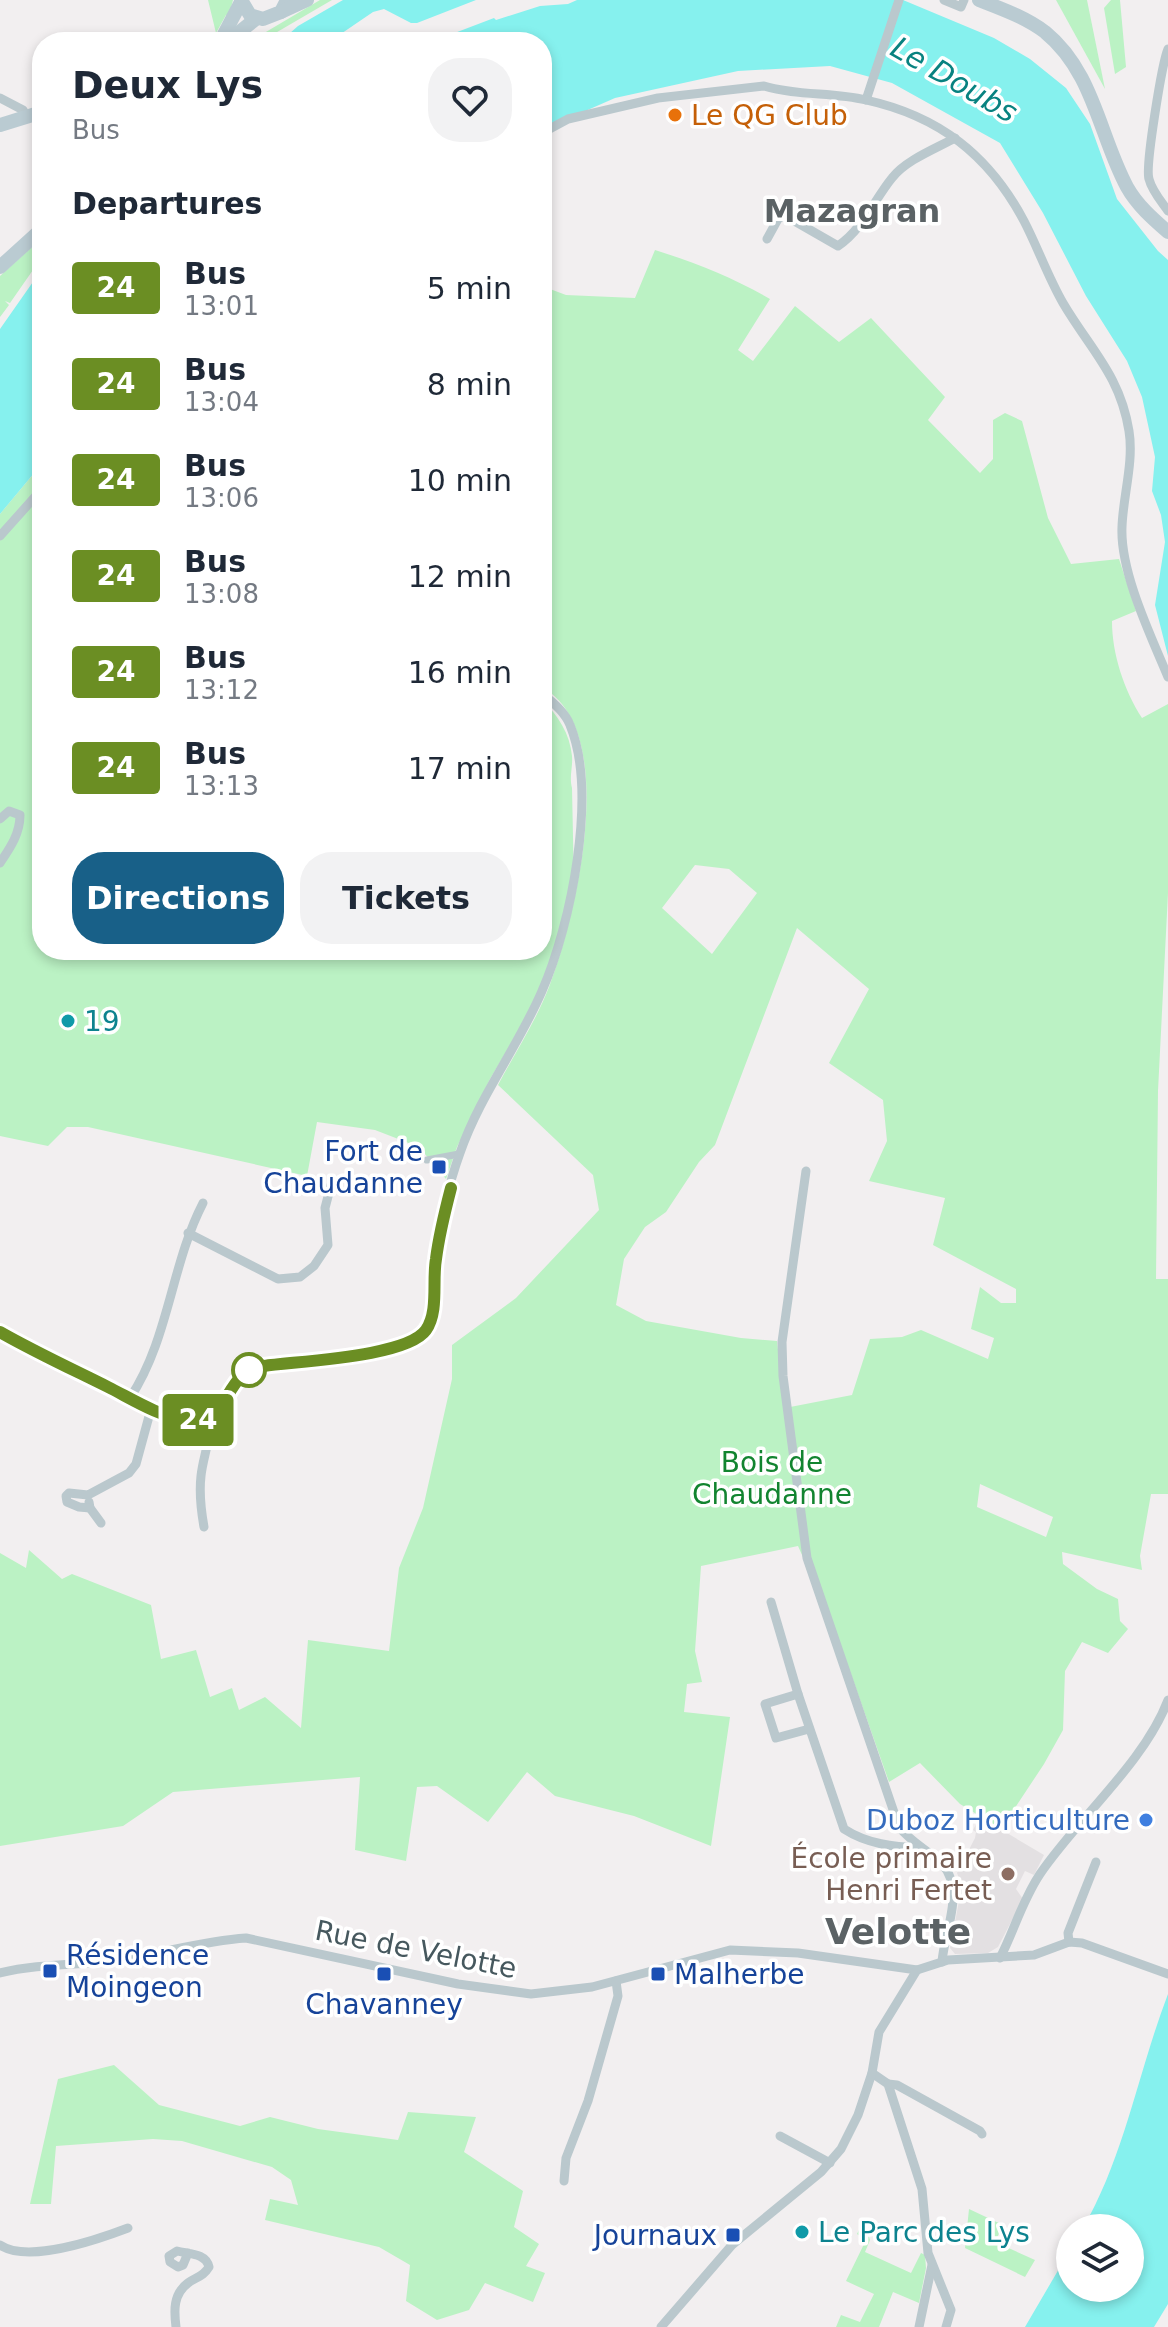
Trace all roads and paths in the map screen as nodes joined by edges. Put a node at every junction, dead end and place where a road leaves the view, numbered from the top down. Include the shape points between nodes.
1 (307, 0) edge
2 (899, 0) edge
3 (944, 0) edge
4 (964, 0) edge
5 (979, 0) edge
6 (241, 1) edge
7 (284, 6) edge
8 (257, 18) junction
9 (225, 32) edge
10 (240, 32) edge
11 (1168, 49) edge
12 (867, 95) junction
13 (0, 98) edge
14 (32, 115) edge
15 (27, 117) junction
16 (0, 125) edge
17 (552, 128) edge
18 (955, 138) junction
19 (1168, 211) edge
20 (1167, 228) edge
21 (32, 238) edge
22 (767, 239) dead end
23 (0, 267) edge
24 (32, 500) edge
25 (0, 536) edge
26 (1168, 677) edge
27 (552, 703) edge
28 (0, 819) edge
29 (0, 863) edge
30 (552, 958) edge
31 (551, 960) edge
32 (459, 1154) junction
33 (427, 1160) dead end
34 (806, 1171) dead end
35 (331, 1185) dead end
36 (203, 1203) dead end
37 (188, 1233) junction
38 (0, 1332) edge
39 (130, 1398) junction
40 (151, 1409) junction
41 (208, 1419) junction
42 (88, 1495) junction
43 (90, 1508) junction
44 (101, 1523) dead end
45 (204, 1527) dead end
46 (771, 1602) dead end
47 (798, 1694) junction
48 (1168, 1700) edge
49 (809, 1729) junction
50 (920, 1848) junction
51 (1096, 1862) dead end
52 (1069, 1942) junction
53 (1000, 1958) junction
54 (942, 1962) junction
55 (917, 1970) junction
56 (0, 1973) edge
57 (1168, 1974) edge
58 (616, 1981) junction
59 (872, 2073) junction
60 (888, 2084) junction
61 (982, 2134) dead end
62 (780, 2136) dead end
63 (830, 2163) junction
64 (564, 2181) dead end
65 (128, 2228) dead end
66 (0, 2245) edge
67 (188, 2253) dead end
68 (932, 2265) junction
69 (176, 2327) edge
70 (661, 2327) edge
71 (919, 2327) edge
72 (946, 2327) edge

1 - 7 main road
2 - 12 street
3 - 4 street via 961,7
5 - 20 main road via 1047,34 1071,62 1087,87 1127,187
6 - 8 main road
6 - 9 main road
7 - 8 main road via 270,19
8 - 10 main road
11 - 19 street via 1148,177
12 - 17 street via 738,87 658,98
12 - 18 street
13 - 15 street
14 - 15 main road
15 - 16 main road
18 - 22 street via 901,168 838,246 784,215
18 - 26 street via 977,154 1004,187 1063,301 1118,386 1130,433 1123,547 1142,616
21 - 23 main road
24 - 25 street
27 - 30 street via 570,723 581,818 574,886
28 - 29 street via 9,811 20,815 14,840
31 - 32 street via 542,991
32 - 33 street
32 - 41 street via 435,1261 433,1313 421,1336 403,1346 251,1369 237,1378
34 - 50 street via 782,1342 807,1558 893,1814
35 - 37 street via 325,1208 328,1245 300,1277 278,1279
36 - 37 street
37 - 39 street via 150,1364
38 - 39 street
39 - 40 street
40 - 41 street via 182,1419
40 - 42 street via 133,1469
41 - 45 street via 200,1501
42 - 43 street
42 - 43 street via 69,1493 65,1498
43 - 44 street
46 - 47 street
47 - 49 street
47 - 49 street via 765,1704 776,1738
48 - 53 street via 1151,1732 1039,1876
49 - 50 street via 844,1829 893,1847
50 - 54 street via 945,1868 952,1888
51 - 52 street
52 - 53 street via 1034,1955
52 - 57 street
53 - 54 street
54 - 55 street
55 - 58 street, Rue de Velotte via 730,1950
55 - 59 street via 879,2032
56 - 58 street, Rue de Velotte via 246,1938 498,1991 555,1993
58 - 64 street via 618,1996 566,2158
59 - 60 street
59 - 63 street via 854,2124
60 - 61 street
60 - 68 street via 922,2189
62 - 63 street
63 - 70 street via 732,2245
65 - 66 street via 80,2244 24,2251
67 - 69 street via 202,2256 209,2267 178,2294
68 - 71 street
68 - 72 street via 951,2310

